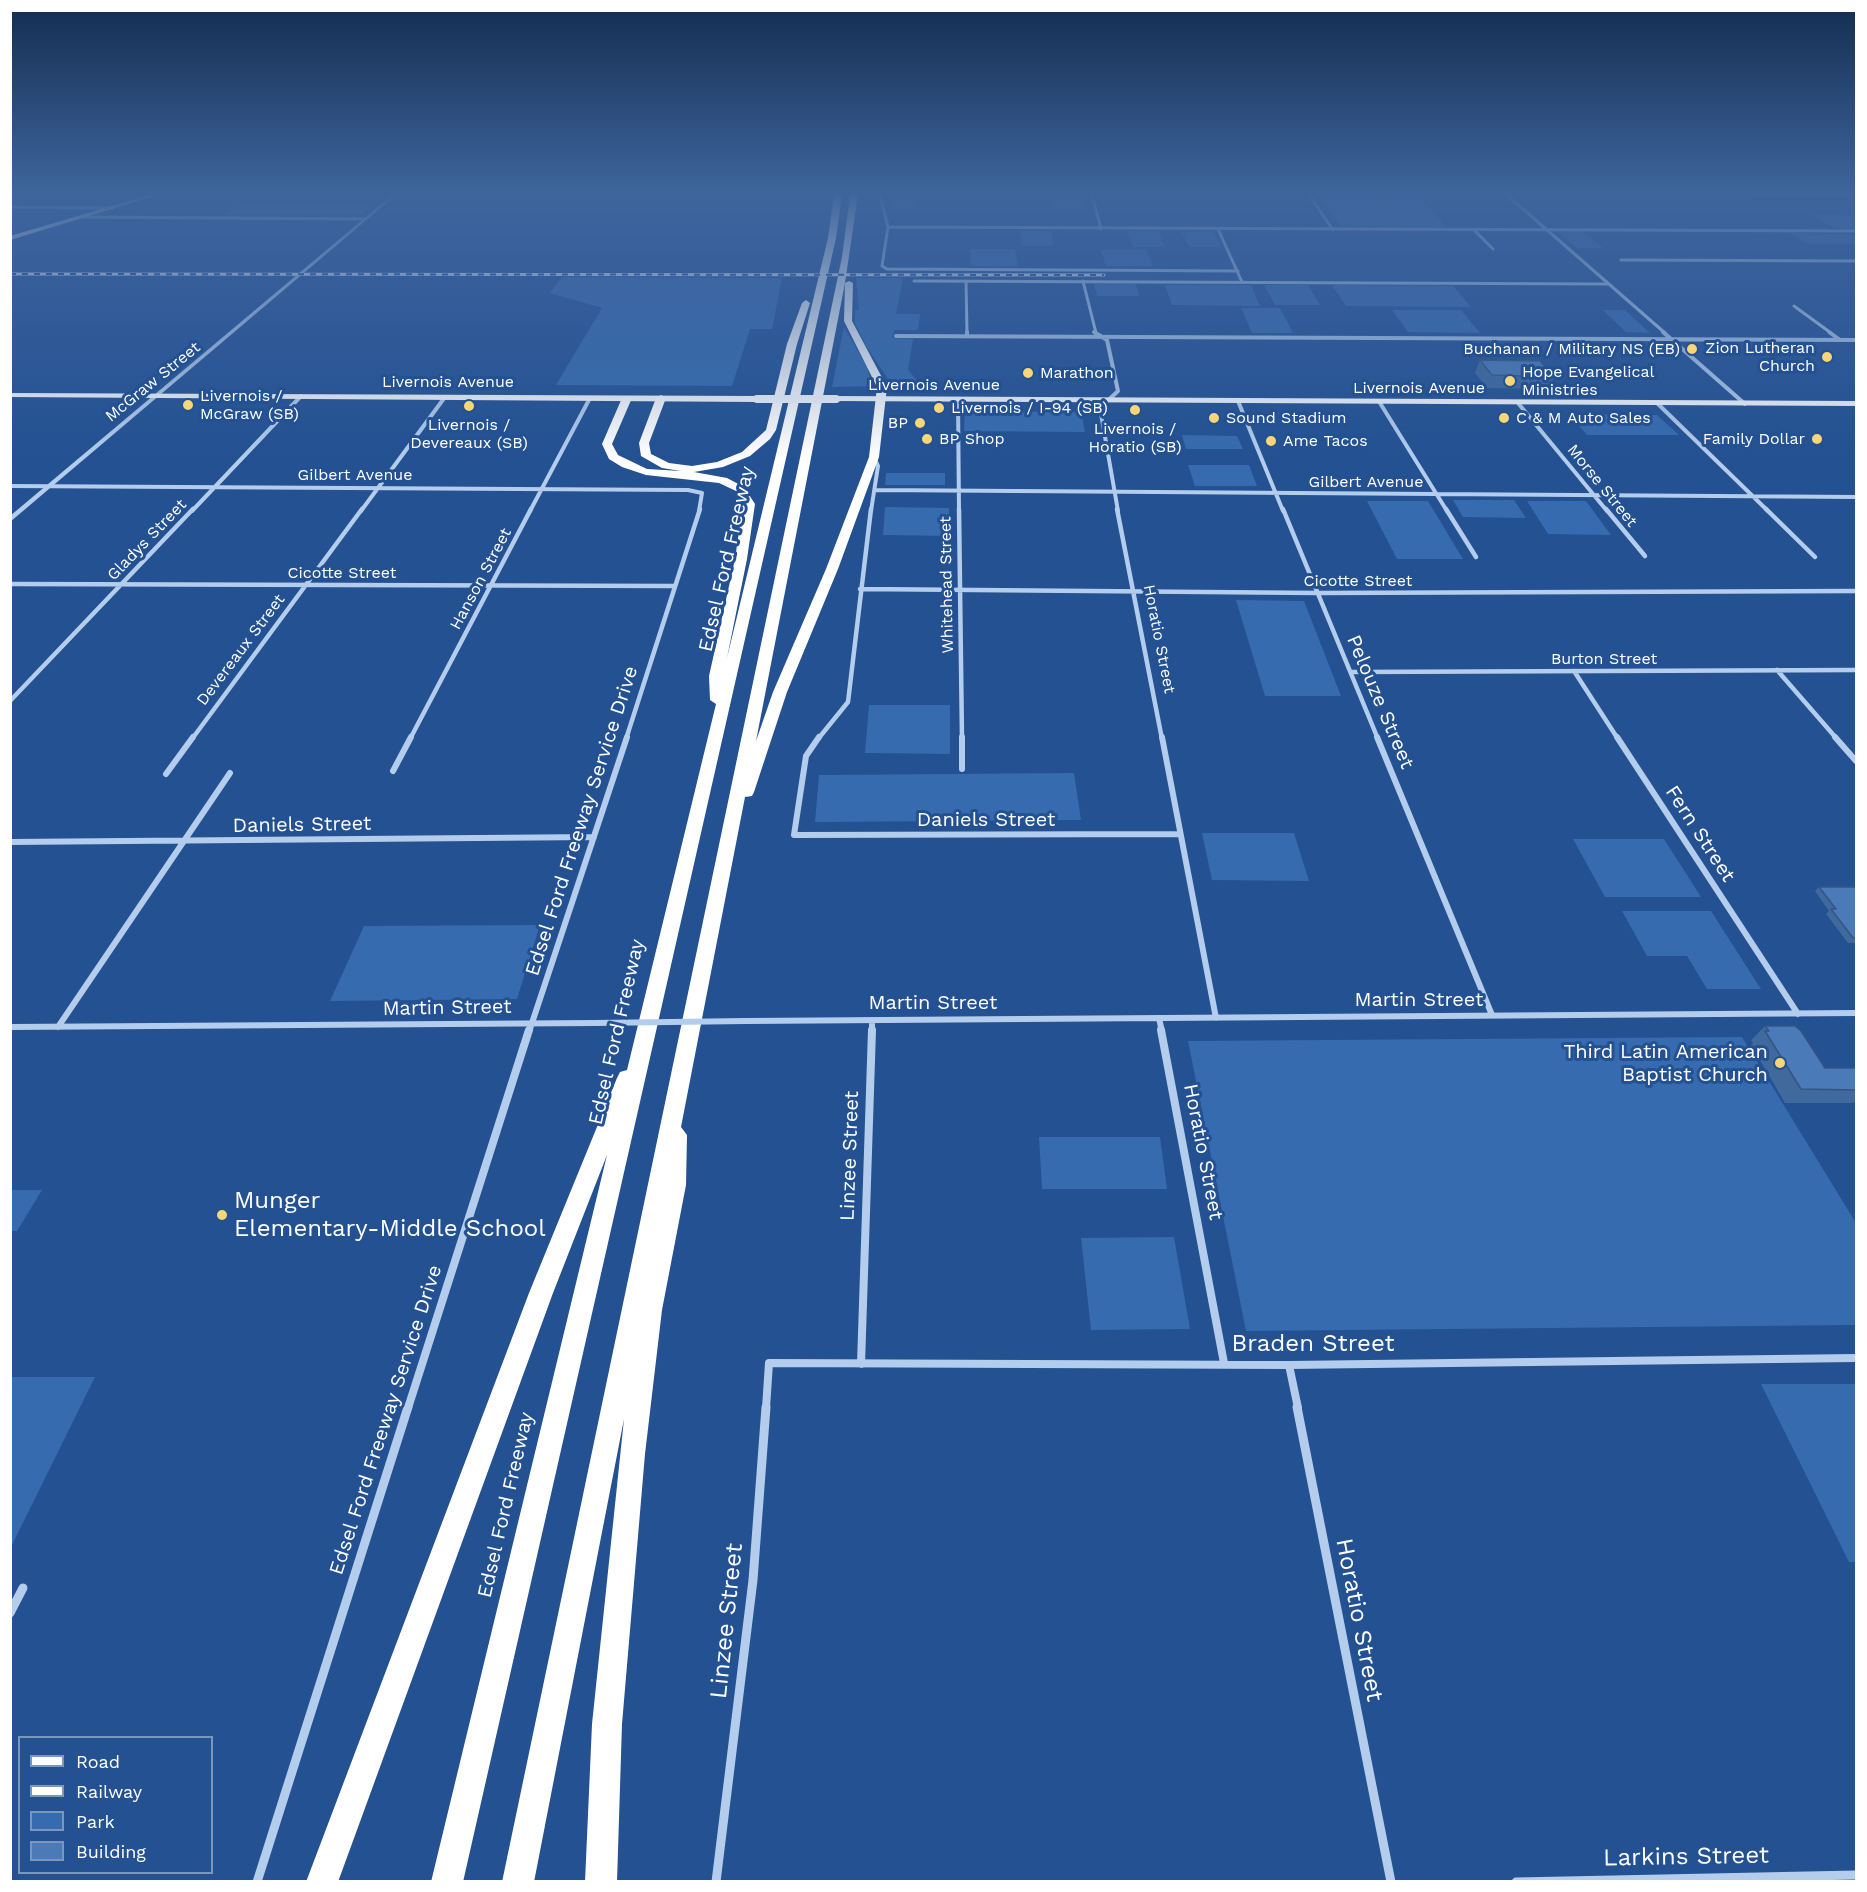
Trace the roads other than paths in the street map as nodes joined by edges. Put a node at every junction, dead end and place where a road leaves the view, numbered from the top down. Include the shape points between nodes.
1 (291, 283) edge
2 (813, 283) edge
3 (821, 283) edge
4 (841, 283) edge
5 (849, 283) edge
6 (966, 283) edge
7 (1083, 283) edge
8 (1479, 283) edge
9 (1608, 284) joint
10 (1794, 306) dead end
11 (896, 336) dead end
12 (967, 336) junction
13 (1100, 336) junction
14 (1670, 338) junction
15 (1840, 340) junction
16 (1857, 340) edge
17 (10, 395) edge
18 (159, 396) junction
19 (301, 396) junction
20 (445, 397) junction
21 (590, 398) junction
22 (627, 398) junction
23 (661, 398) junction
24 (876, 399) junction
25 (958, 400) junction
26 (1107, 400) junction
27 (1238, 401) junction
28 (1380, 403) junction
29 (1518, 403) junction
30 (1657, 403) junction
31 (1744, 404) junction
32 (1857, 404) edge
33 (874, 457) junction
34 (10, 486) edge
35 (50, 486) junction
36 (215, 486) junction
37 (378, 488) junction
38 (542, 488) junction
39 (875, 489) junction
40 (958, 490) junction
41 (699, 492) joint
42 (1114, 492) junction
43 (1276, 494) junction
44 (1436, 494) junction
45 (1595, 496) junction
46 (1753, 497) junction
47 (1857, 497) edge
48 (10, 520) edge
49 (1645, 556) dead end
50 (1476, 557) dead end
51 (1815, 557) dead end
52 (10, 584) edge
53 (122, 584) junction
54 (306, 585) junction
55 (491, 586) junction
56 (674, 586) junction
57 (860, 589) junction
58 (958, 590) junction
59 (1857, 591) edge
60 (1134, 592) junction
61 (1318, 593) junction
62 (1777, 670) junction
63 (1857, 670) edge
64 (1574, 671) junction
65 (1351, 672) junction
66 (10, 701) edge
67 (718, 720) junction
68 (1857, 761) edge
69 (962, 769) dead end
70 (393, 771) dead end
71 (230, 772) dead end
72 (166, 774) dead end
73 (1179, 834) junction
74 (729, 836) junction
75 (594, 837) junction
76 (184, 841) junction
77 (10, 842) edge
78 (1857, 1013) edge
79 (1798, 1014) junction
80 (1492, 1016) junction
81 (1159, 1018) junction
82 (1216, 1018) junction
83 (872, 1020) junction
84 (533, 1023) junction
85 (10, 1027) edge
86 (58, 1027) junction
87 (641, 1052) junction
88 (678, 1085) junction
89 (1857, 1358) edge
90 (769, 1363) joint
91 (1224, 1363) junction
92 (861, 1364) junction
93 (1289, 1365) junction
94 (22, 1588) dead end
95 (10, 1613) edge
96 (1857, 1875) edge
97 (257, 1881) edge
98 (322, 1881) edge
99 (447, 1881) edge
100 (518, 1881) edge
101 (601, 1881) edge
102 (716, 1881) edge
103 (1391, 1881) edge
104 (1516, 1881) edge

1 - 18 street, McGraw Street
2 - 23 highway via 792,344 771,430 757,447 711,467 684,468 655,462 643,449
3 - 67 highway, Edsel Ford Freeway
4 - 74 highway
5 - 24 highway via 848,321 882,387
6 - 12 street
7 - 13 street, Horatio Street via 1094,332
8 - 9 street
9 - 14 street
10 - 15 street
11 - 12 street
12 - 13 street
13 - 14 street
13 - 26 street, Horatio Street via 1107,340 1118,390
14 - 15 street
14 - 31 street
15 - 16 street
17 - 18 main road, Livernois Avenue
18 - 19 main road, Livernois Avenue
18 - 35 street, McGraw Street
19 - 20 main road, Livernois Avenue
19 - 36 street, Gladys Street
20 - 21 main road, Livernois Avenue
20 - 37 street, Devereaux Street
21 - 22 main road, Livernois Avenue
21 - 38 street, Hanson Street
22 - 23 main road, Livernois Avenue
22 - 67 highway via 607,444 613,457 646,472 723,480 740,489 749,504 716,676
23 - 24 main road, Livernois Avenue, bridge
24 - 25 main road, Livernois Avenue
24 - 33 highway
25 - 26 main road, Livernois Avenue
25 - 40 street, Whitehead Street
26 - 27 main road, Livernois Avenue
26 - 42 street, Horatio Street via 1100,408
27 - 28 main road, Livernois Avenue
27 - 43 street, Pelouze Street
28 - 29 main road, Livernois Avenue
28 - 44 street
29 - 30 main road, Livernois Avenue
29 - 45 street, Morse Street
30 - 31 main road, Livernois Avenue
30 - 46 street
31 - 32 main road, Livernois Avenue
33 - 39 street via 878,466
33 - 74 highway via 780,692
34 - 35 street, Gilbert Avenue
35 - 36 street, Gilbert Avenue
35 - 48 street, McGraw Street
36 - 37 street, Gilbert Avenue
36 - 53 street, Gladys Street
37 - 38 street, Gilbert Avenue
37 - 54 street, Devereaux Street
38 - 41 street, Gilbert Avenue
38 - 55 street, Hanson Street
39 - 40 street, Gilbert Avenue
39 - 57 street
40 - 42 street, Gilbert Avenue
40 - 58 street, Whitehead Street
41 - 56 street, Edsel Ford Freeway Service Drive via 703,499
42 - 43 street, Gilbert Avenue
42 - 60 street, Horatio Street
43 - 44 street, Gilbert Avenue
43 - 61 street, Pelouze Street
44 - 45 street, Gilbert Avenue
44 - 50 street
45 - 46 street, Gilbert Avenue
45 - 49 street, Morse Street
46 - 47 street, Gilbert Avenue
46 - 51 street
52 - 53 street, Cicotte Street
53 - 54 street, Cicotte Street
53 - 66 street, Gladys Street
54 - 55 street, Cicotte Street
54 - 72 street, Devereaux Street
55 - 56 street, Cicotte Street
55 - 70 street, Hanson Street
56 - 75 street, Edsel Ford Freeway Service Drive
57 - 58 street, Cicotte Street
57 - 73 street, Daniels Street via 848,702 806,756 794,835
58 - 60 street, Cicotte Street
58 - 69 street, Whitehead Street
59 - 61 street, Cicotte Street
60 - 61 street, Cicotte Street
60 - 73 street, Horatio Street
61 - 65 street, Pelouze Street
62 - 63 street, Burton Street
62 - 64 street, Burton Street
62 - 68 street
64 - 65 street, Burton Street
64 - 79 street, Fern Street
65 - 80 street, Pelouze Street
67 - 87 highway, Edsel Ford Freeway
71 - 76 street
73 - 82 street, Horatio Street
74 - 88 highway
75 - 76 street, Daniels Street
75 - 84 street, Edsel Ford Freeway Service Drive
76 - 77 street, Daniels Street
76 - 86 street
78 - 79 street, Martin Street
79 - 80 street, Martin Street
80 - 82 street, Martin Street
81 - 82 street, Martin Street
81 - 83 street, Martin Street
81 - 91 street, Horatio Street
83 - 84 street, Martin Street, bridge
83 - 92 street, Linzee Street
84 - 86 street, Martin Street
84 - 97 street, Edsel Ford Freeway Service Drive
85 - 86 street, Martin Street
87 - 98 highway via 620,1092 545,1282
87 - 99 highway, Edsel Ford Freeway
88 - 100 highway
88 - 101 highway via 675,1185 650,1310 632,1454 607,1724
89 - 93 street, Braden Street
90 - 92 street, Braden Street
90 - 102 street, Linzee Street via 753,1581
91 - 92 street, Braden Street
91 - 93 street, Braden Street
93 - 103 street, Horatio Street
94 - 95 street
96 - 104 street, Larkins Street

